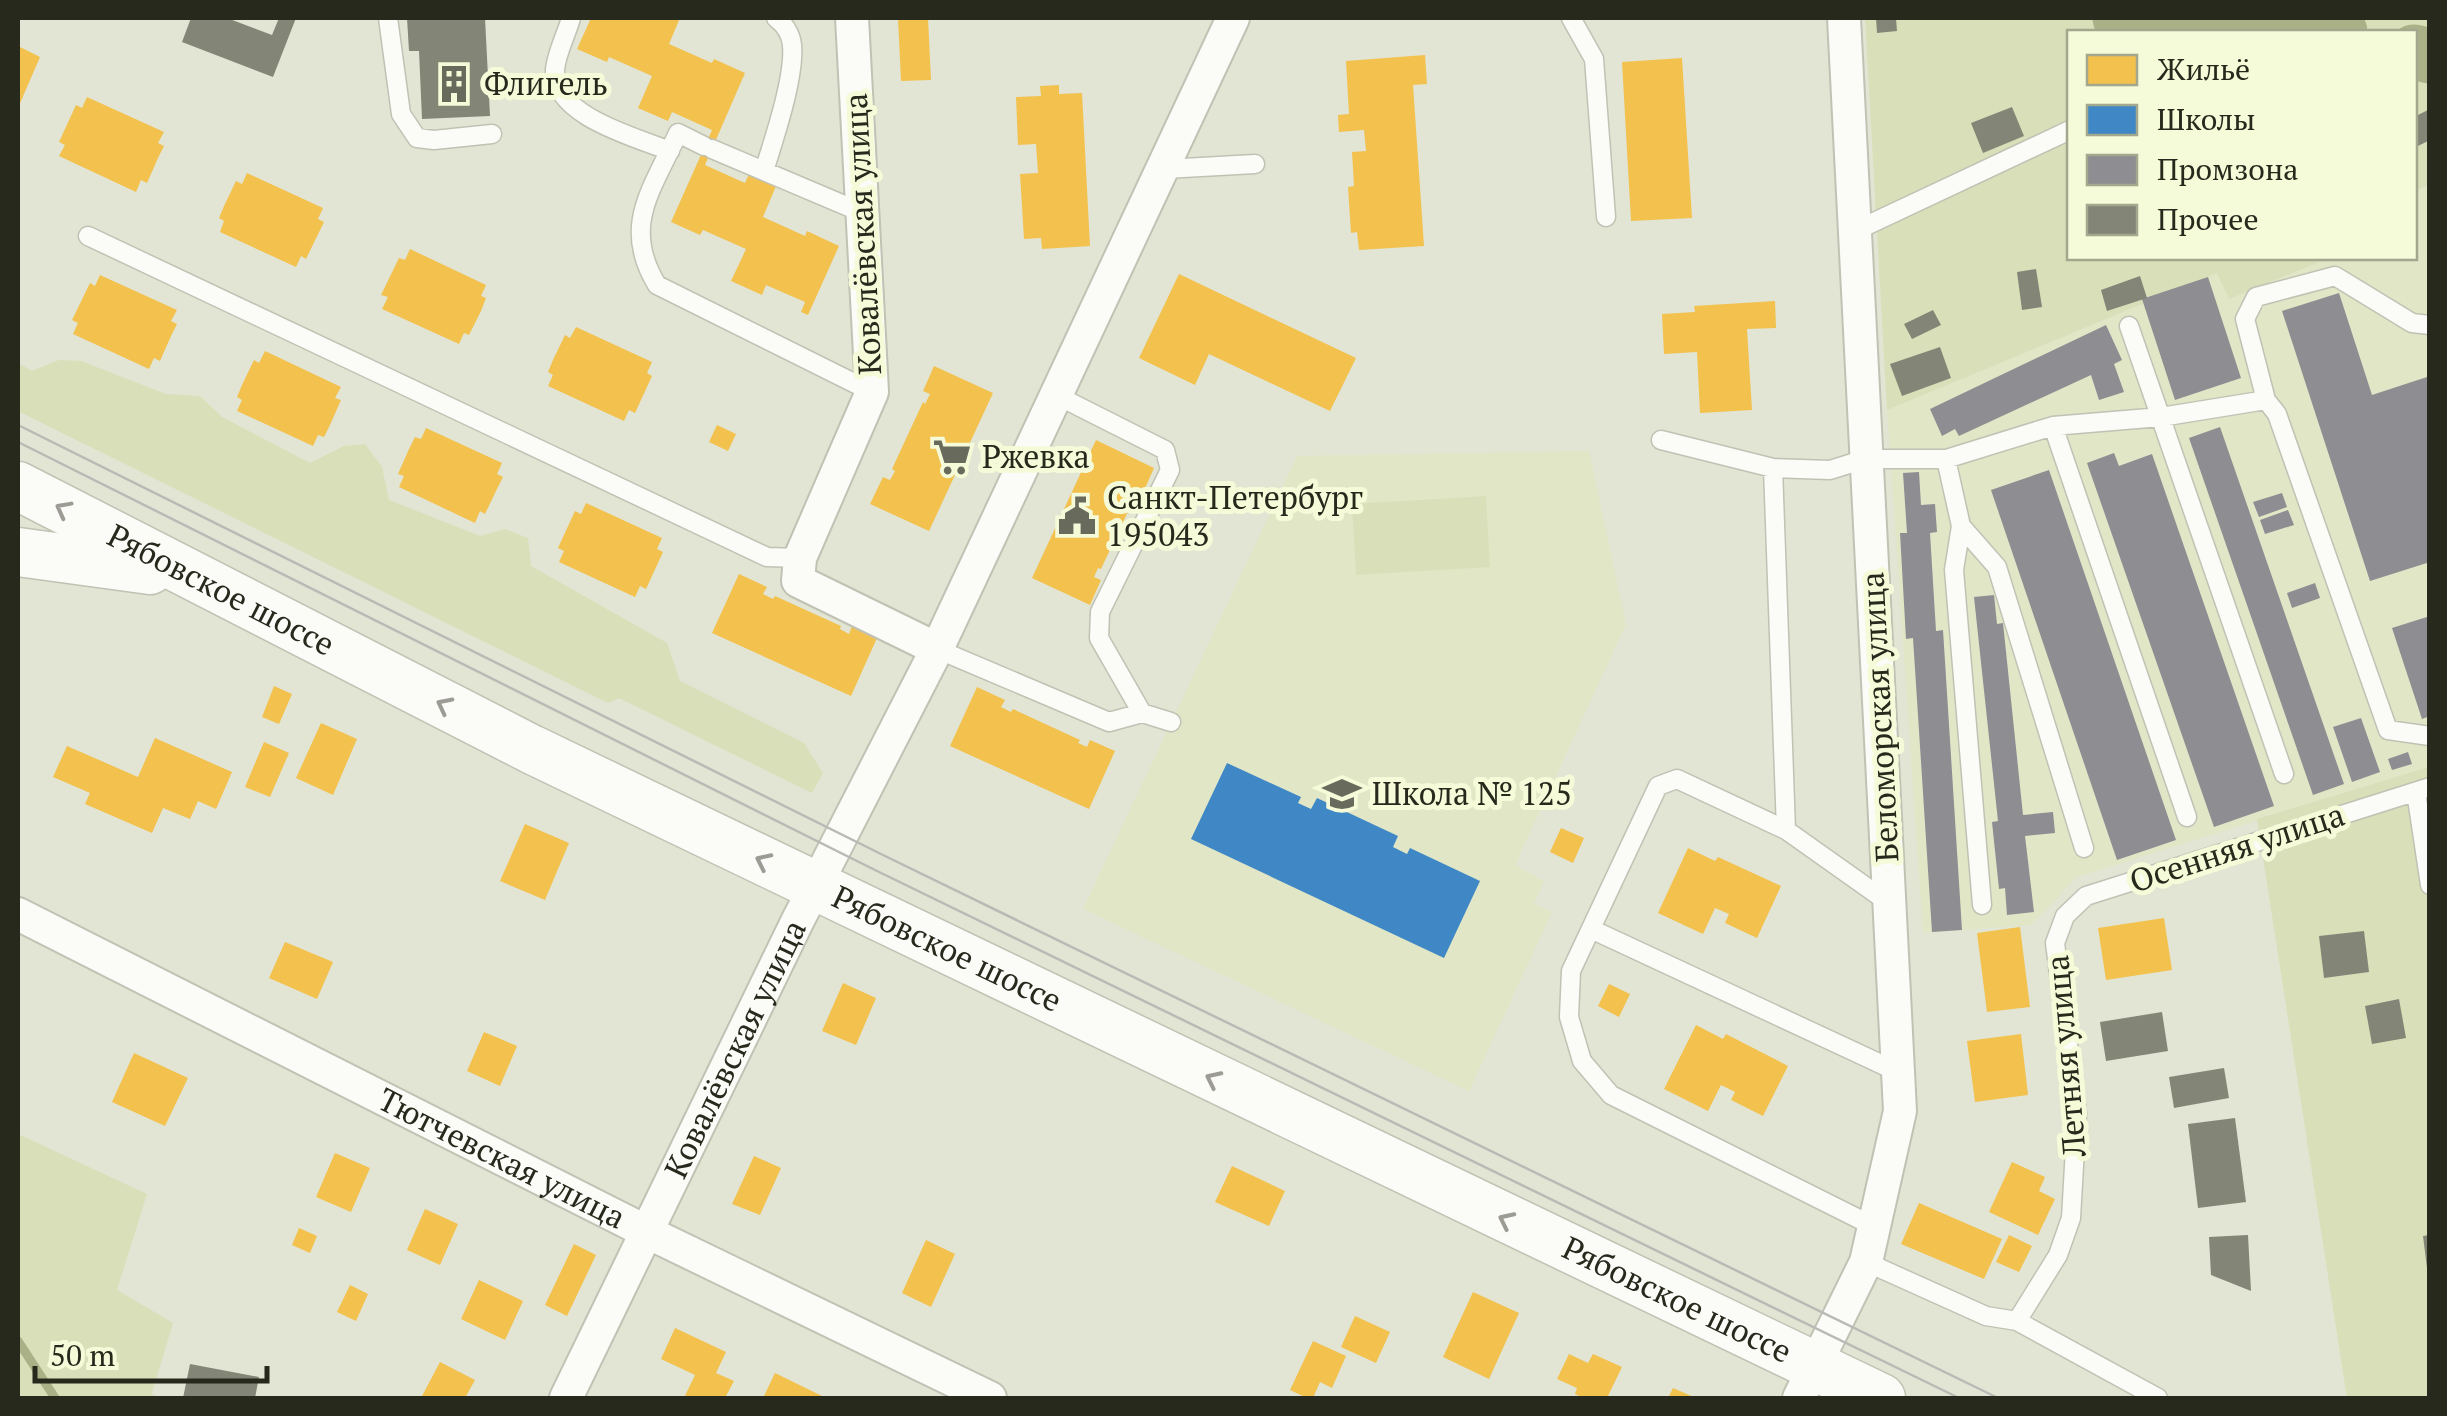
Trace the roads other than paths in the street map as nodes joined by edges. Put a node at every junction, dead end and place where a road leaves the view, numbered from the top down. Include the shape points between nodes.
1 (388, 18) edge
2 (571, 18) edge
3 (776, 18) edge
4 (852, 18) edge
5 (1233, 18) edge
6 (1572, 18) edge
7 (1844, 18) edge
8 (2067, 131) edge
9 (492, 134) dead end
10 (670, 152) junction
11 (1255, 164) dead end
12 (1165, 169) junction
13 (764, 172) junction
14 (863, 213) junction
15 (1606, 218) dead end
16 (1854, 231) junction
17 (88, 236) dead end
18 (2430, 325) edge
19 (2129, 326) dead end
20 (872, 392) junction
21 (1056, 396) junction
22 (2266, 400) junction
23 (2161, 416) junction
24 (2053, 426) junction
25 (1660, 440) dead end
26 (1864, 459) junction
27 (1946, 459) junction
28 (1772, 468) junction
29 (18, 486) edge
30 (1961, 526) junction
31 (18, 552) edge
32 (800, 558) junction
33 (211, 587) junction
34 (937, 650) junction
35 (1142, 713) junction
36 (1172, 722) dead end
37 (2430, 736) edge
38 (2284, 774) dead end
39 (2423, 789) edge
40 (2187, 817) dead end
41 (1786, 830) junction
42 (2084, 848) dead end
43 (2430, 884) edge
44 (815, 886) junction
45 (1891, 905) junction
46 (1982, 905) dead end
47 (18, 914) edge
48 (2065, 916) joint
49 (1591, 929) junction
50 (1898, 1072) junction
51 (1876, 1228) junction
52 (647, 1232) junction
53 (1866, 1262) junction
54 (2017, 1321) junction
55 (1807, 1384) edge
56 (566, 1398) edge
57 (990, 1398) edge
58 (1880, 1398) edge
59 (2158, 1398) edge

1 - 9 lane via 401,114 416,138
2 - 10 lane via 555,70 562,94 579,113
3 - 13 lane via 792,44 784,104
4 - 14 street, Ковалёвская улица
5 - 12 street, Ковалёвская улица
6 - 15 lane via 1594,59
7 - 16 street, Беломорская улица
8 - 16 lane
10 - 13 lane via 678,134
10 - 20 lane via 639,220 642,260 658,286
11 - 12 lane
12 - 21 street, Ковалёвская улица
13 - 14 lane
14 - 20 street, Ковалёвская улица
16 - 26 street, Беломорская улица
17 - 32 lane via 767,557
18 - 22 lane via 2412,323 2335,276 2256,297 2245,319
19 - 23 lane
20 - 32 street, Ковалёвская улица
21 - 34 street, Ковалёвская улица
21 - 35 lane via 1165,450 1170,470 1100,612 1099,638
22 - 23 lane
22 - 37 lane via 2277,414 2388,730
23 - 24 lane
23 - 38 lane
24 - 27 lane
24 - 40 lane
25 - 28 lane
26 - 27 lane
26 - 28 lane via 1830,470
26 - 45 street, Беломорская улица
27 - 30 lane
28 - 41 lane
33 -> 29 main road, Рябовское шоссе
30 - 42 lane via 1997,567
30 - 46 lane via 1954,570
31 - 33 main road via 144,568
32 - 34 street via 798,581
44 -> 33 main road, Рябовское шоссе
34 - 35 lane via 1109,722
34 - 44 street, Ковалёвская улица
35 - 36 lane
39 - 43 lane, Осенняя улица
39 - 48 lane, Осенняя улица via 2086,896
41 - 45 lane
41 - 49 lane via 1677,779 1658,786
44 - 52 street, Ковалёвская улица
55 -> 44 main road, Рябовское шоссе
45 - 50 street, Беломорская улица
47 - 52 street, Тютчевская улица
48 - 54 lane, Летняя улица via 2055,943 2077,1114 2071,1218 2058,1255
49 - 50 lane
49 - 51 lane via 1572,971 1569,1017 1582,1061 1611,1095
50 - 51 street, Беломорская улица via 1900,1111
51 - 53 street, Беломорская улица
52 - 56 street, Ковалёвская улица
52 - 57 street, Тютчевская улица
53 - 54 lane via 1986,1316
53 - 55 street, Беломорская улица
54 - 59 lane
55 - 58 main road, Рябовское шоссе

